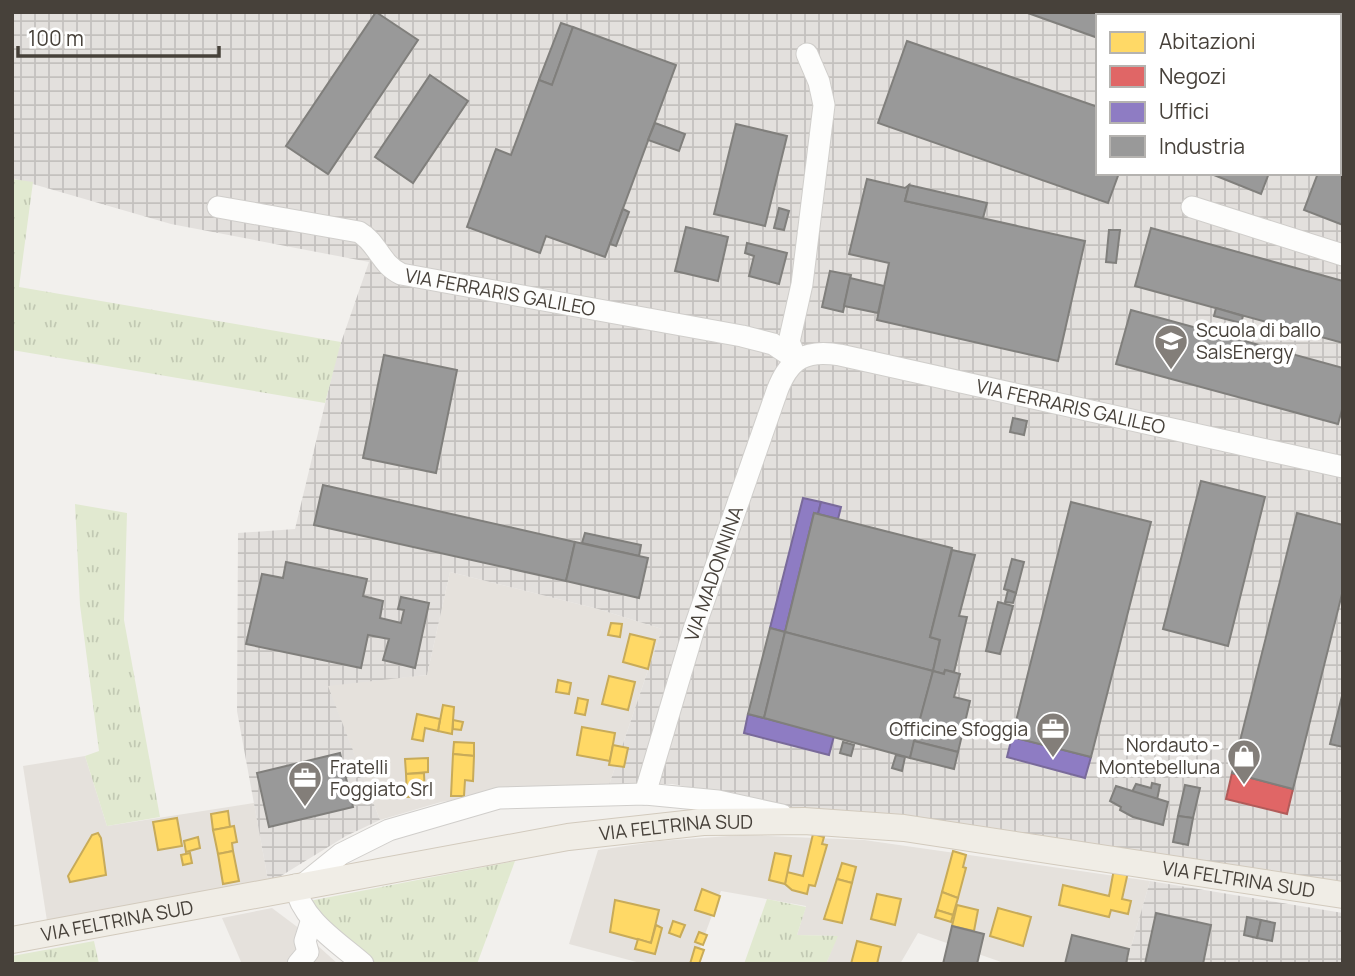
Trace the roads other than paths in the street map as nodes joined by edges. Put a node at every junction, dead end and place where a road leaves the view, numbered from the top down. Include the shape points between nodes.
1 (807, 54) dead end
2 (218, 207) dead end
3 (1192, 207) dead end
4 (1343, 255) edge
5 (797, 360) junction
6 (1343, 467) edge
7 (645, 794) junction
8 (804, 821) junction
9 (300, 884) junction
10 (1343, 895) edge
11 (312, 919) junction
12 (12, 940) edge
13 (308, 960) edge
14 (363, 964) edge

1 - 5 street via 820,82 824,106 803,284 789,342
2 - 5 street, VIA FERRARIS GALILEO via 359,232 383,263 401,274 742,335 773,344
3 - 4 street
5 - 6 street, VIA FERRARIS GALILEO via 818,354 840,355
5 - 7 street, VIA MADONNINA via 786,370 777,391 693,632
7 - 8 street via 738,804
7 - 9 street via 499,798 389,830 341,855
8 - 9 main road, VIA FELTRINA SUD via 703,821 606,831
8 - 10 main road, VIA FELTRINA SUD via 936,832
9 - 11 street via 298,901
9 - 12 main road, VIA FELTRINA SUD
11 - 13 street via 305,941
11 - 14 street

